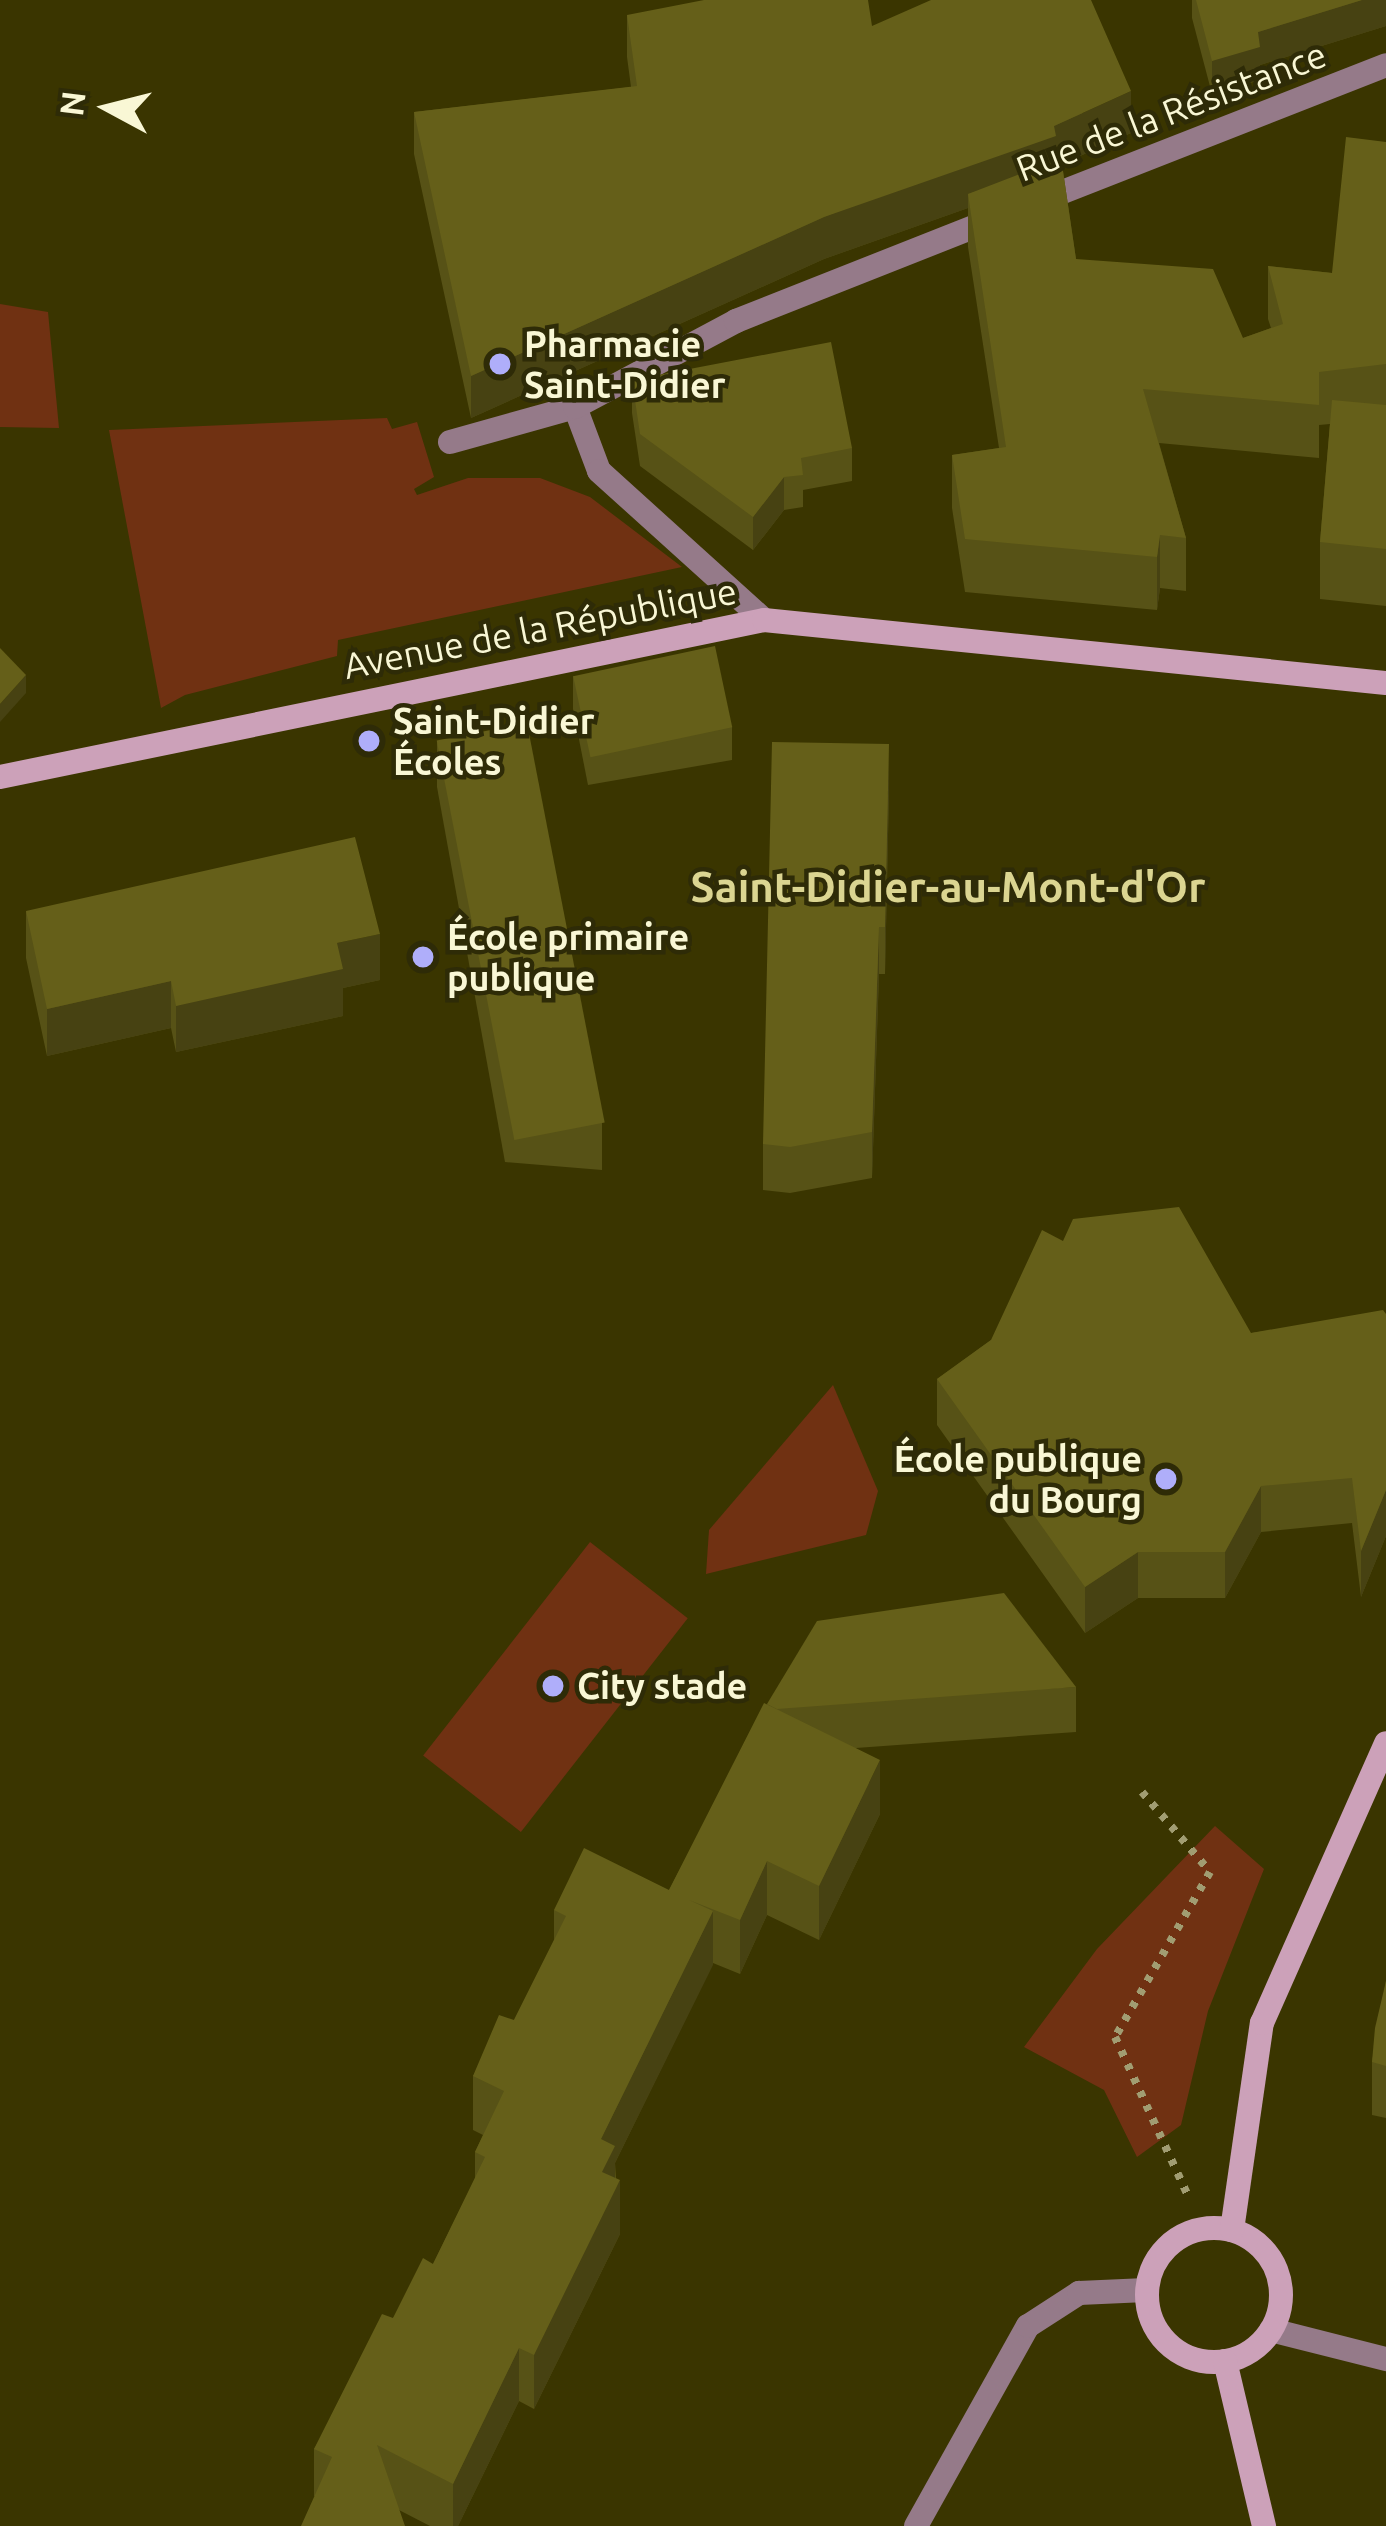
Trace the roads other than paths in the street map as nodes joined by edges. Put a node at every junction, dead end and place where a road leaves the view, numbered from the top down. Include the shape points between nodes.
1 (1386, 65) edge
2 (575, 407) junction
3 (451, 442) dead end
4 (764, 620) junction
5 (1386, 682) edge
6 (0, 777) edge
7 (1386, 1743) edge
8 (1232, 2230) junction
9 (1146, 2290) junction
10 (1270, 2330) junction
11 (1386, 2360) edge
12 (1225, 2361) junction
13 (916, 2526) edge
14 (1264, 2526) edge

1 - 2 street, Rue de la Résistance via 736,321
2 - 3 street, Rue de la Résistance
2 - 4 street via 599,471
4 - 5 main road, Avenue de la République
4 - 6 main road, Avenue de la République
7 - 8 main road via 1262,2023
8 - 9 main road via 1202,2228 1175,2240
8 - 10 main road via 1251,2238 1277,2270 1281,2290
9 - 12 main road via 1168,2344 1186,2356
9 - 13 street via 1078,2293 1028,2326
10 - 11 street
10 - 12 main road via 1252,2350
12 - 14 main road

